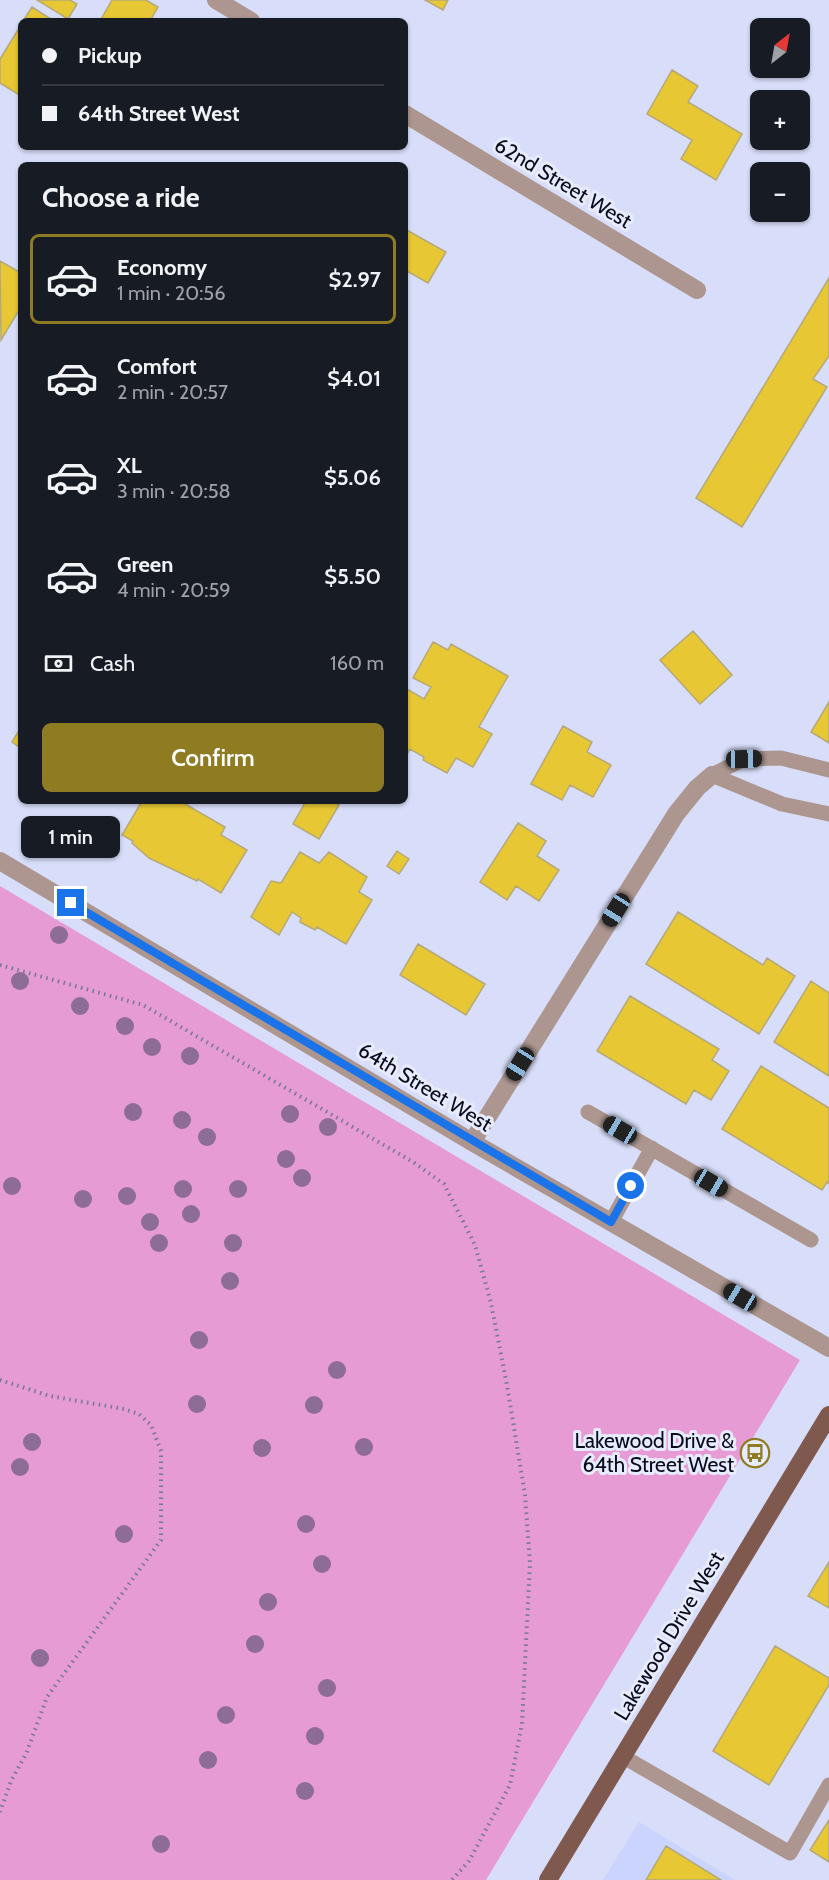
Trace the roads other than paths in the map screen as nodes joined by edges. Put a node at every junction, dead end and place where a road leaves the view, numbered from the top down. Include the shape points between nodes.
1 (216, 0) edge
2 (246, 18) edge
3 (408, 116) edge
4 (697, 290) dead end
5 (829, 770) edge
6 (712, 775) junction
7 (829, 814) edge
8 (0, 861) edge
9 (588, 1112) dead end
10 (472, 1142) junction
11 (652, 1149) junction
12 (611, 1222) junction
13 (811, 1240) dead end
14 (829, 1348) edge
15 (829, 1415) edge
16 (622, 1756) junction
17 (829, 1785) edge
18 (548, 1880) edge

1 - 2 street
3 - 4 street, 62nd Street West
5 - 6 lane via 781,758 744,759
6 - 7 lane via 774,801
6 - 10 street via 676,814
8 - 10 street, 64th Street West
9 - 11 lane
10 - 12 street, 64th Street West
11 - 12 lane
11 - 13 lane
12 - 14 street, 64th Street West
15 - 16 main road, Lakewood Drive West
16 - 17 lane via 790,1853
16 - 18 main road, Lakewood Drive West

